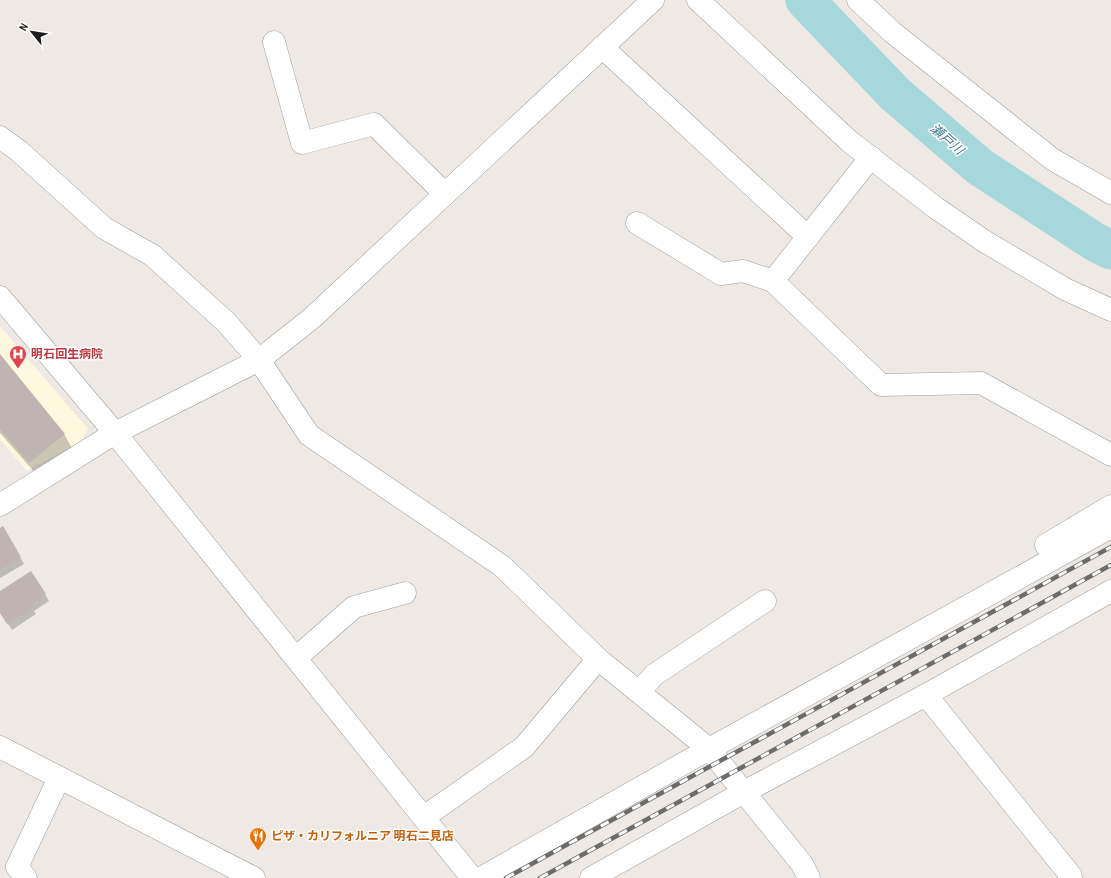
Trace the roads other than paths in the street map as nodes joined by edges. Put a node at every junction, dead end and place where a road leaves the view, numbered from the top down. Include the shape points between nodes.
1 (653, 0) edge
2 (698, 0) edge
3 (858, 0) edge
4 (274, 42) dead end
5 (602, 47) junction
6 (0, 137) edge
7 (871, 158) junction
8 (445, 194) junction
9 (1111, 194) edge
10 (637, 223) dead end
11 (808, 237) junction
12 (773, 281) junction
13 (0, 297) edge
14 (1111, 310) edge
15 (260, 360) junction
16 (115, 433) junction
17 (1111, 455) edge
18 (0, 505) edge
19 (1111, 506) edge
20 (1111, 527) edge
21 (1046, 545) dead end
22 (1111, 591) edge
23 (405, 592) dead end
24 (765, 601) dead end
25 (296, 658) junction
26 (598, 659) junction
27 (639, 692) junction
28 (926, 695) junction
29 (0, 747) edge
30 (709, 748) junction
31 (59, 778) junction
32 (744, 792) junction
33 (424, 817) junction
34 (26, 878) edge
35 (254, 878) edge
36 (472, 878) edge
37 (481, 878) edge
38 (591, 878) edge
39 (809, 878) edge
40 (1070, 878) edge

1 - 5 street
2 - 7 street
3 - 9 street via 898,36 1052,159
4 - 8 street via 302,142 374,124
5 - 8 street
5 - 11 street
6 - 15 street via 104,228 152,256 226,322
7 - 11 street
7 - 14 street via 984,241 1065,289
8 - 15 street via 312,318
10 - 12 street via 721,274 742,270
11 - 12 street
12 - 17 street via 881,385 981,384
13 - 16 street
15 - 16 street
15 - 26 street via 309,435 502,566
16 - 18 street
16 - 25 street
19 - 21 street
20 - 30 street
22 - 28 street
23 - 25 street via 354,607
24 - 27 street via 654,675
25 - 33 street
26 - 27 street
26 - 33 street via 524,747
27 - 30 street
28 - 32 street
28 - 40 street via 1071,876
29 - 31 street
30 - 32 street
30 - 37 street
31 - 34 street via 17,867
31 - 35 street
32 - 38 street
32 - 39 street via 802,864
33 - 36 street

